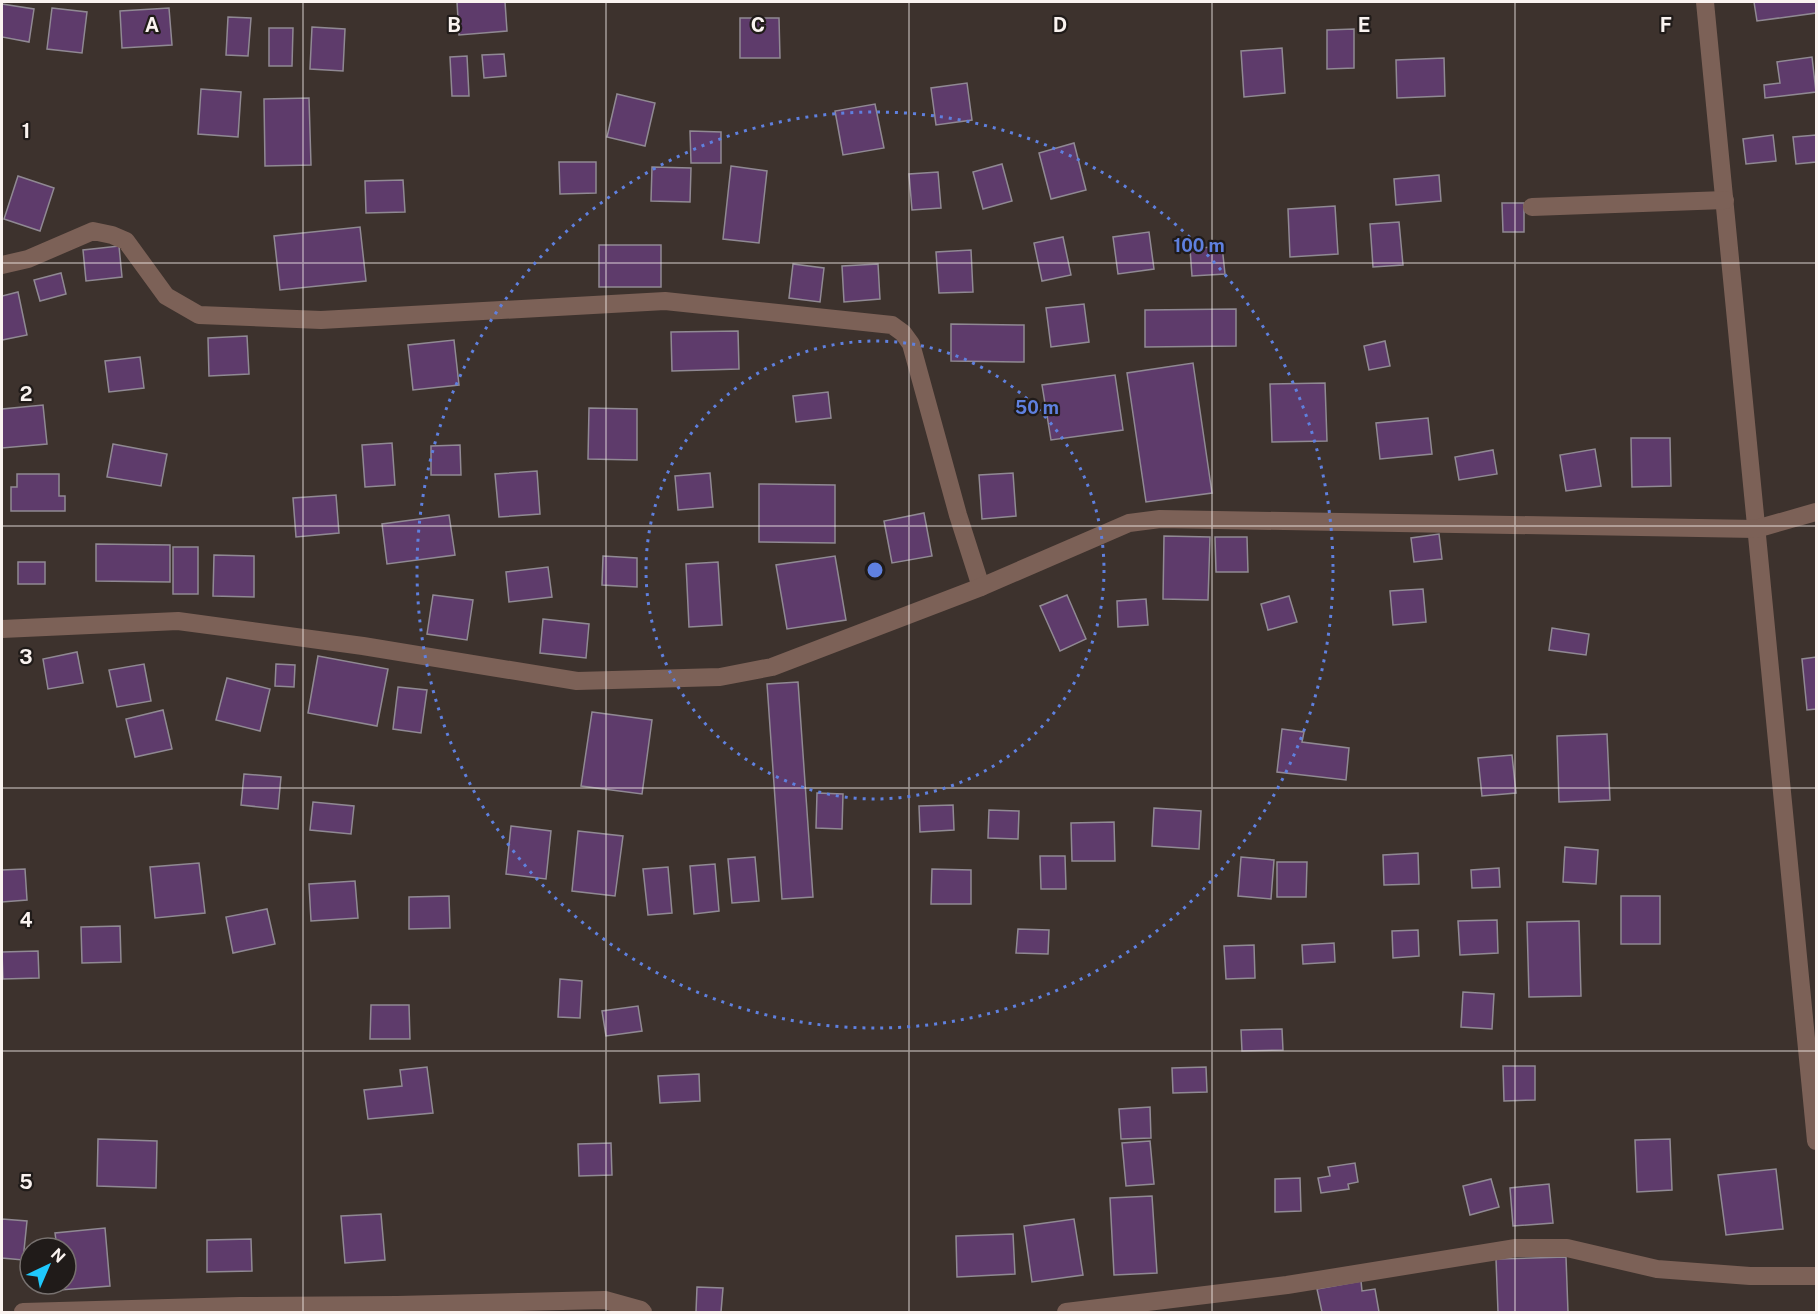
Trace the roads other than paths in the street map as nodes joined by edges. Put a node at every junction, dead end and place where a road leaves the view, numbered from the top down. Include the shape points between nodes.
1 (1705, 2) edge
2 (1725, 200) junction
3 (1533, 207) dead end
4 (2, 265) edge
5 (1816, 512) edge
6 (1756, 529) junction
7 (981, 587) junction
8 (2, 629) edge
9 (1816, 1141) edge
10 (1816, 1276) edge
11 (23, 1312) edge
12 (644, 1312) edge
13 (1066, 1312) edge

1 - 2 street
2 - 3 street
2 - 6 street
4 - 7 street via 28,260 93,231 126,241 166,296 199,315 321,320 665,301 892,325 911,344 957,515
5 - 6 street
6 - 7 street via 1160,519 1129,523
6 - 9 street
7 - 8 street via 772,667 720,677 577,681 178,621
10 - 13 street via 1657,1269 1567,1248 1516,1248 1287,1285
11 - 12 street via 605,1300

